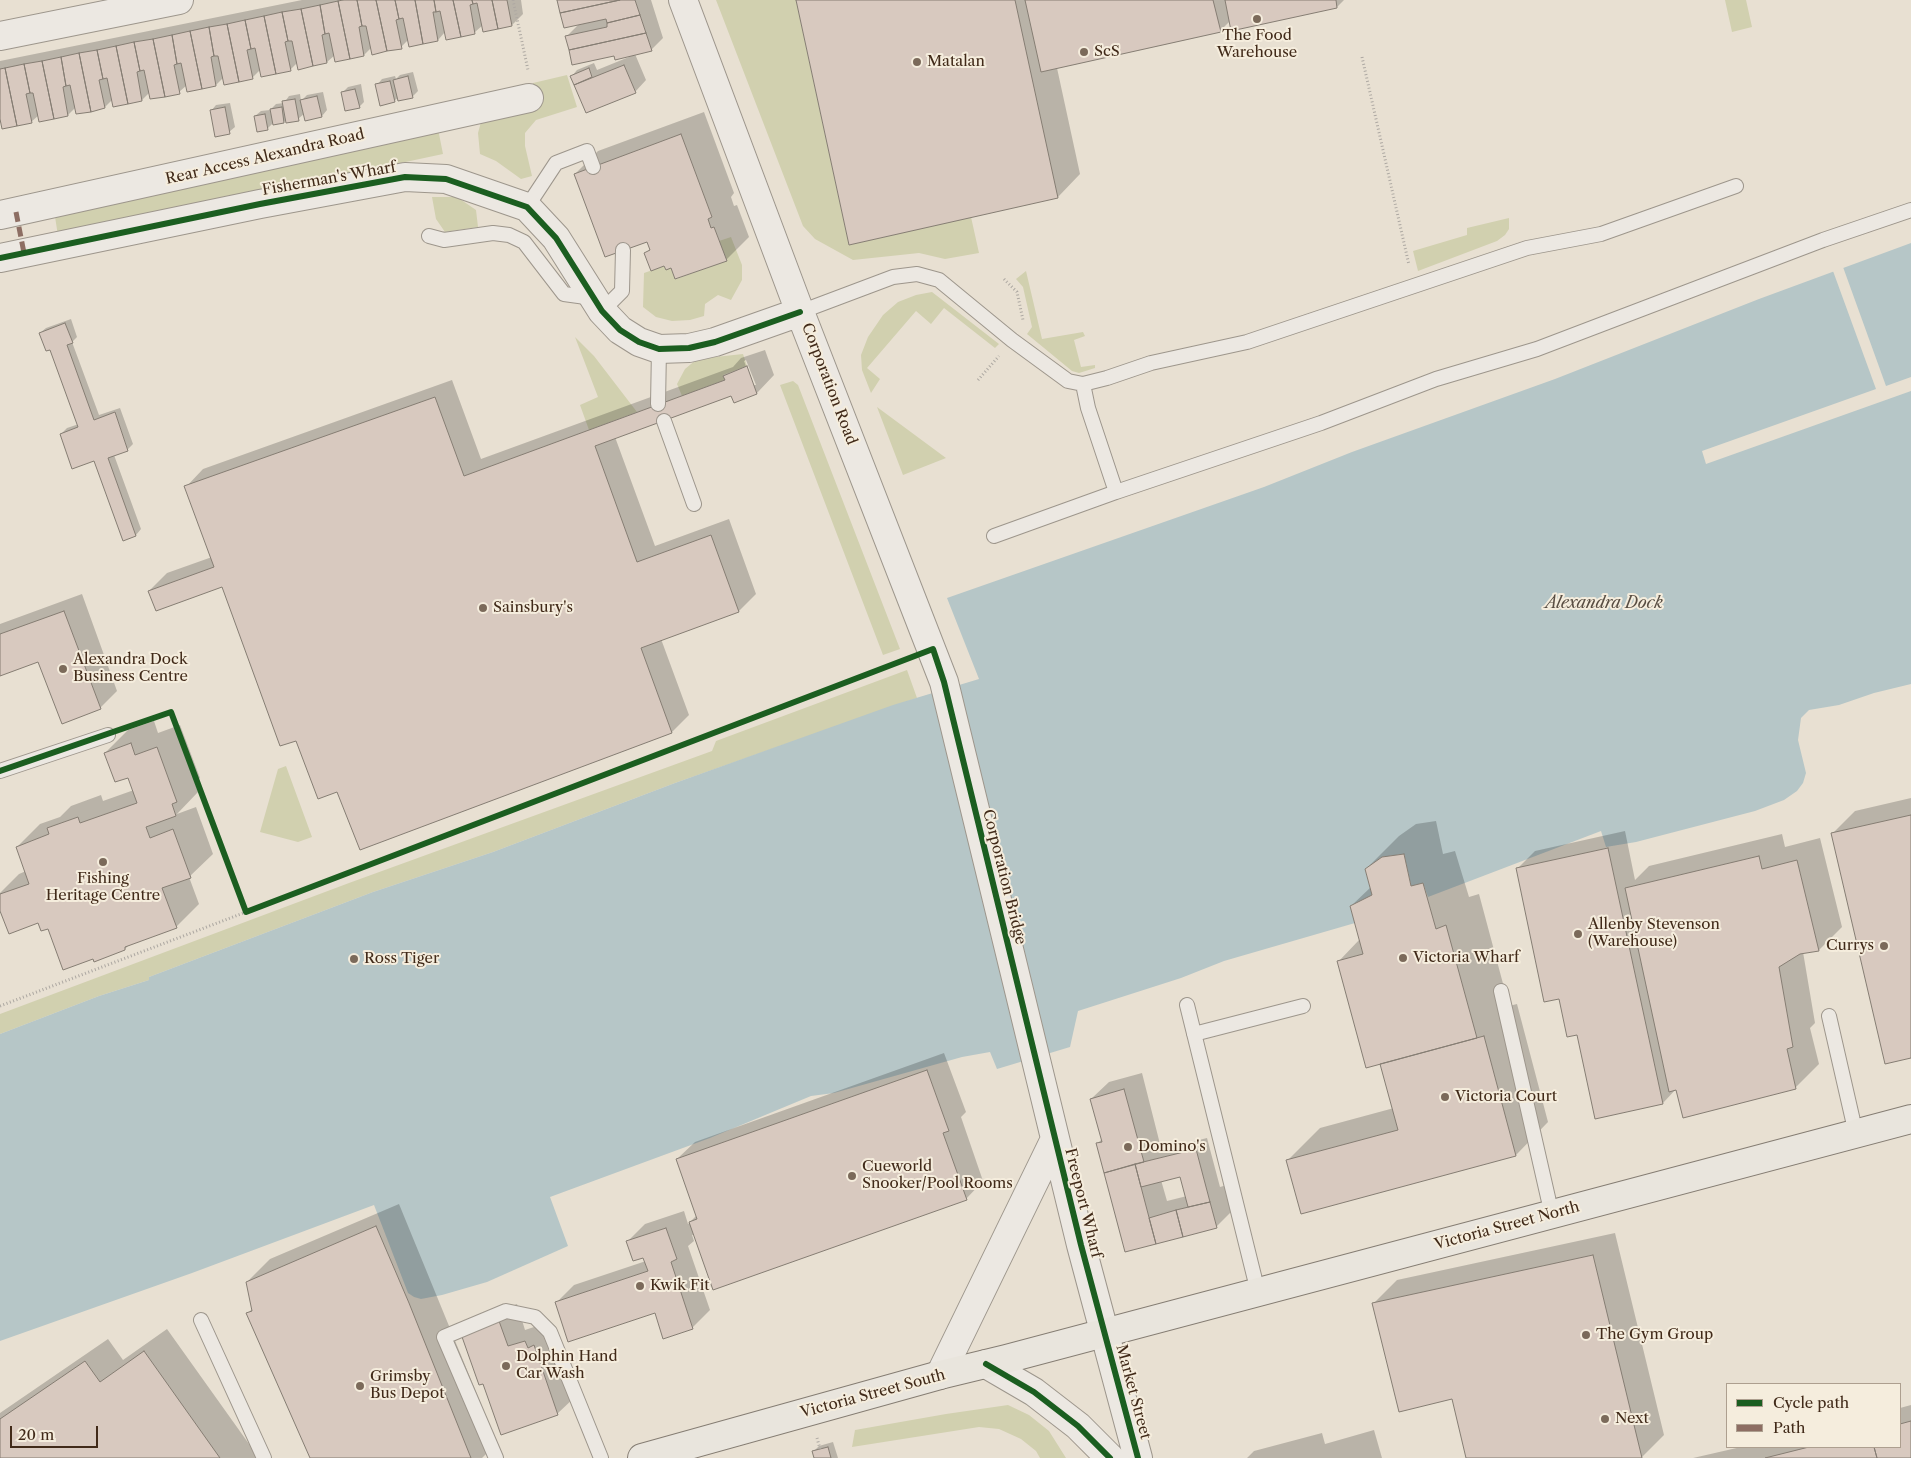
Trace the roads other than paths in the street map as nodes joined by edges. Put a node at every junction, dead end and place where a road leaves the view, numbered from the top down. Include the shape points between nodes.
1 (684, 0) edge
2 (169, 1) edge
3 (0, 36) edge
4 (529, 98) road end
5 (593, 167) dead end
6 (1736, 186) dead end
7 (527, 207) junction
8 (1911, 210) edge
9 (0, 214) edge
10 (429, 236) dead end
11 (623, 250) dead end
12 (0, 258) edge
13 (597, 305) junction
14 (800, 312) junction
15 (659, 349) junction
16 (1082, 384) junction
17 (658, 404) dead end
18 (664, 420) dead end
19 (1116, 492) junction
20 (694, 504) dead end
21 (994, 536) dead end
22 (944, 682) joint
23 (108, 735) dead end
24 (0, 772) edge
25 (1501, 991) dead end
26 (1187, 1005) dead end
27 (1303, 1006) dead end
28 (1829, 1016) dead end
29 (1194, 1034) junction
30 (1040, 1078) joint
31 (1911, 1119) edge
32 (1856, 1134) junction
33 (1055, 1140) junction
34 (1552, 1215) junction
35 (1258, 1292) junction
36 (201, 1320) dead end
37 (1104, 1333) junction
38 (986, 1364) junction
39 (940, 1375) junction
40 (264, 1458) edge
41 (496, 1458) edge
42 (601, 1458) edge
43 (642, 1458) edge
44 (1110, 1458) edge
45 (1138, 1458) edge

1 - 14 street, Corporation Road
2 - 3 street
4 - 9 street, Rear Access Alexandra Road
5 - 7 lane via 587,151 556,163
6 - 16 lane via 1601,234 1527,248 1247,342 1151,363
7 - 12 street, Fisherman's Wharf via 446,179 406,177
7 - 13 street, Fisherman's Wharf via 556,238
8 - 19 lane via 1823,240 1537,349 1436,379 1321,423
10 - 13 lane via 444,240 492,233 509,234 524,242 564,294
11 - 13 lane via 622,291
13 - 15 street, Fisherman's Wharf via 620,330
14 - 15 street, Fisherman's Wharf via 715,342 689,348
14 - 16 lane via 893,277 917,274 939,280 1068,382
14 - 22 street, Corporation Road
15 - 17 lane
16 - 19 lane
18 - 20 lane
19 - 21 lane
22 - 30 street, Corporation Bridge
23 - 24 lane
25 - 34 lane
26 - 29 lane
27 - 29 lane
28 - 32 lane
29 - 35 lane
30 - 33 street, Freeport Wharf
31 - 32 highway, Victoria Street North
32 - 34 highway, Victoria Street North
33 - 37 street, Freeport Wharf
33 - 39 street
34 - 35 highway, Victoria Street North
35 - 37 highway, Victoria Street North
36 - 40 lane
37 - 38 highway, Victoria Street South
37 - 45 street, Market Street
38 - 39 highway, Victoria Street South
38 - 44 street via 1034,1392 1078,1426
39 - 43 highway, Victoria Street South
41 - 42 lane via 444,1337 506,1312 535,1317 550,1332

